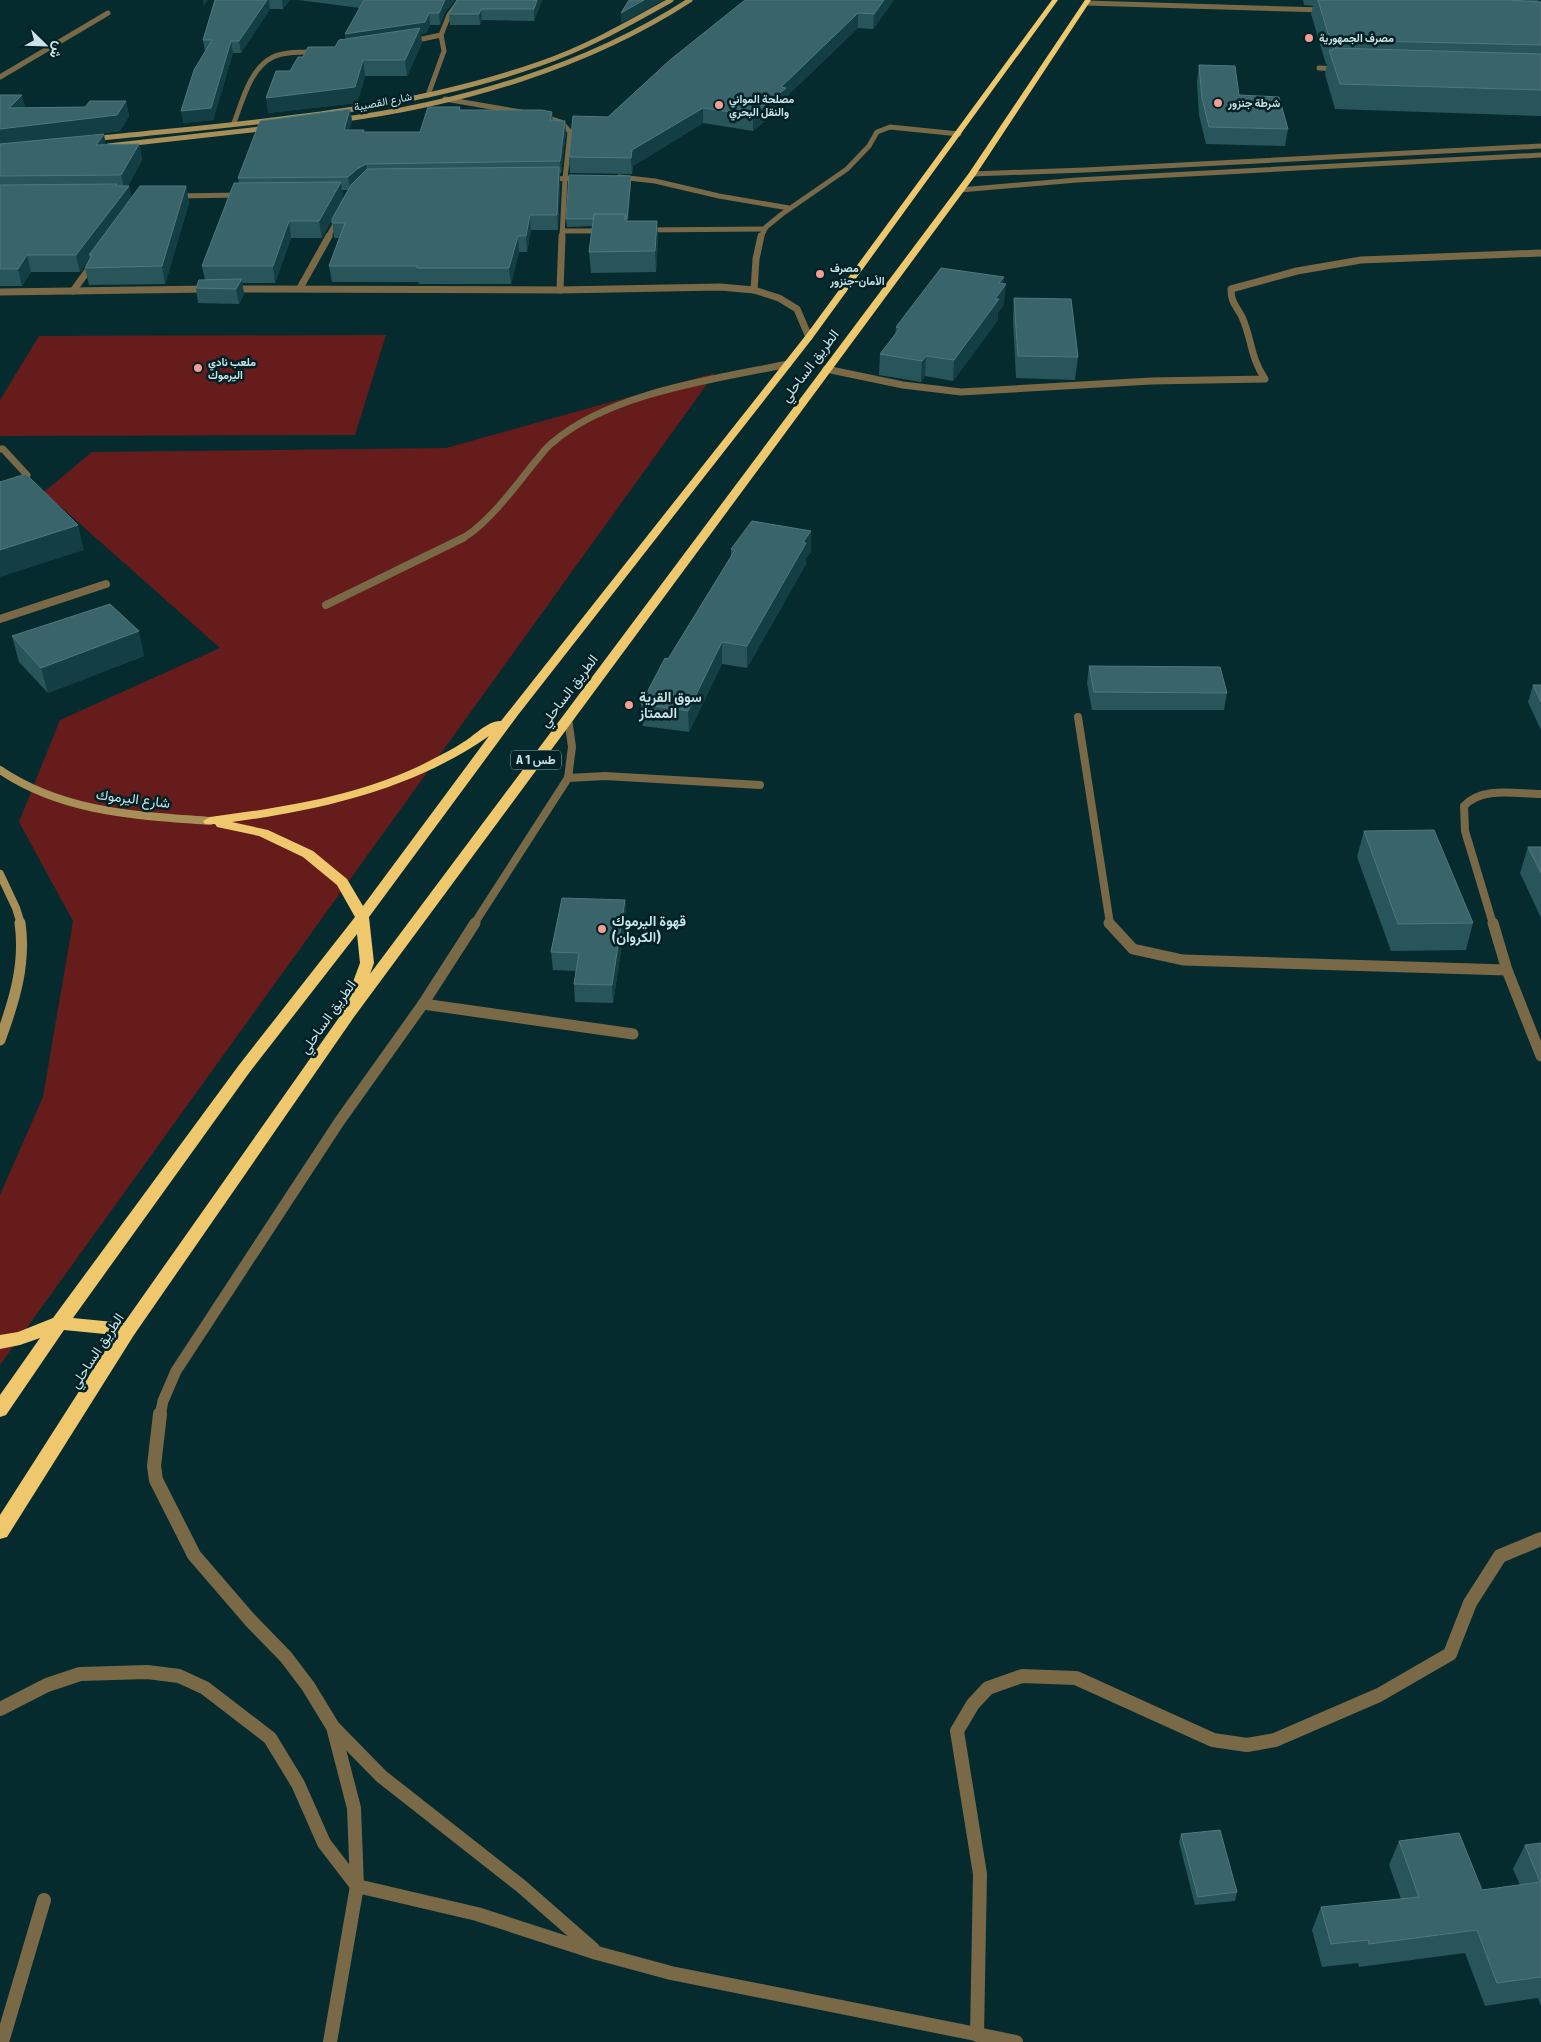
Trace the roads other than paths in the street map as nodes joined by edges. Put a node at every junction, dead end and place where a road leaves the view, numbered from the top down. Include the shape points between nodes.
1 (450, 0) edge
2 (460, 0) edge
3 (671, 0) edge
4 (690, 0) edge
5 (1055, 0) edge
6 (1290, 0) edge
7 (1087, 1) edge
8 (1138, 2) edge
9 (1293, 9) junction
10 (1332, 11) edge
11 (108, 13) dead end
12 (441, 35) junction
13 (400, 43) edge
14 (325, 52) edge
15 (1319, 68) dead end
16 (1349, 70) edge
17 (0, 77) edge
18 (428, 95) junction
19 (445, 99) junction
20 (528, 113) edge
21 (537, 115) edge
22 (330, 121) edge
23 (234, 123) junction
24 (272, 127) edge
25 (959, 134) junction
26 (88, 139) edge
27 (1541, 146) edge
28 (97, 147) edge
29 (1541, 155) edge
30 (972, 174) junction
31 (565, 178) junction
32 (588, 178) edge
33 (613, 178) edge
34 (546, 179) edge
35 (960, 190) junction
36 (252, 195) edge
37 (172, 196) edge
38 (789, 208) junction
39 (342, 211) edge
40 (765, 229) junction
41 (640, 230) edge
42 (564, 231) junction
43 (612, 231) edge
44 (1541, 253) edge
45 (96, 260) edge
46 (300, 288) junction
47 (560, 290) junction
48 (754, 290) junction
49 (73, 291) junction
50 (0, 292) edge
51 (809, 337) junction
52 (788, 364) junction
53 (826, 370) junction
54 (0, 449) edge
55 (27, 475) edge
56 (106, 584) dead end
57 (326, 605) dead end
58 (0, 619) edge
59 (514, 712) junction
60 (1078, 717) dead end
61 (568, 718) junction
62 (0, 770) edge
63 (568, 778) junction
64 (760, 785) dead end
65 (1541, 794) edge
66 (210, 821) junction
67 (0, 874) edge
68 (362, 917) junction
69 (1507, 970) junction
70 (423, 1004) junction
71 (349, 1014) junction
72 (633, 1034) dead end
73 (0, 1040) edge
74 (1541, 1056) edge
75 (59, 1324) junction
76 (128, 1330) junction
77 (0, 1342) edge
78 (0, 1410) edge
79 (0, 1532) edge
80 (1541, 1539) edge
81 (0, 1709) edge
82 (333, 1727) junction
83 (357, 1886) junction
84 (44, 1900) dead end
85 (597, 1953) junction
86 (977, 2035) junction
87 (2, 2042) edge
88 (330, 2042) edge
89 (1016, 2042) edge

1 - 2 street
2 - 12 street via 449,15
3 - 18 street via 634,24 568,54
4 - 19 street, شارع القصيبة via 657,22 594,53 530,77
5 - 25 highway, الطريق الساحلي / A 1 طس
6 - 9 street
7 - 8 street
7 - 30 highway, الطريق الساحلي / A 1 طس
8 - 9 street
9 - 10 street
11 - 17 street
12 - 13 street
12 - 18 street via 444,51
14 - 23 street via 283,55 266,62 248,89
15 - 16 street
18 - 23 street via 371,106
19 - 20 street
19 - 22 street, شارع القصيبة
21 - 31 street via 559,120 568,126
23 - 26 street
24 - 28 street
25 - 38 street via 906,128 882,129 853,166
25 - 51 highway, الطريق الساحلي / A 1 طس
27 - 30 street
29 - 35 street via 1076,180
30 - 35 highway, الطريق الساحلي / A 1 طس
31 - 32 street
31 - 34 street
31 - 42 street
33 - 38 street via 656,181
35 - 53 highway, الطريق الساحلي / A 1 طس
36 - 37 street
38 - 40 street
39 - 46 street
40 - 41 street
40 - 48 street via 756,258
42 - 43 street
42 - 47 street
44 - 53 street via 1362,260 1297,271 1231,289 1231,300 1242,318 1256,366 1265,379 1151,381 962,392 903,385
45 - 49 street
46 - 47 street
46 - 49 street
47 - 48 street via 720,287
48 - 51 street via 779,298 797,309
49 - 50 street
51 - 52 highway, الطريق الساحلي / A 1 طس
52 - 57 street via 685,385 586,419 551,443 508,496 471,534
52 - 59 highway, الطريق الساحلي / A 1 طس
53 - 61 highway, الطريق الساحلي / A 1 طس
54 - 55 street
56 - 58 street
59 - 66 highway via 462,749 386,785 322,804
59 - 68 highway, الطريق الساحلي / A 1 طس
60 - 69 street via 1109,923 1133,949 1183,960
61 - 63 street via 572,747
61 - 71 highway, الطريق الساحلي / A 1 طس
62 - 66 street, شارع اليرموك via 47,796 99,810
63 - 64 street via 605,776
63 - 70 street
65 - 69 street via 1483,793 1471,798 1464,806 1465,831
66 - 68 highway via 263,834 308,854 342,882
67 - 73 street via 20,919 22,956 15,998
68 - 71 highway via 367,963
68 - 75 highway, الطريق الساحلي / A 1 طس via 244,1069
69 - 74 street
70 - 72 street
70 - 82 street via 339,1122 176,1371 163,1401 155,1447 156,1480 194,1555 286,1657
71 - 76 highway, الطريق الساحلي / A 1 طس
75 - 76 highway
75 - 77 highway
75 - 78 highway, الطريق الساحلي / A 1 طس
76 - 79 highway, الطريق الساحلي / A 1 طس
80 - 86 street via 1500,1556 1470,1603 1450,1654 1379,1695 1275,1740 1247,1746 1213,1740 1076,1678 1022,1676 988,1688 973,1704 957,1731 980,1874
81 - 83 street via 47,1685 80,1674 147,1672 179,1676 205,1688 270,1738 298,1784 324,1843
82 - 83 street via 354,1808
82 - 85 street via 381,1776 521,1886
83 - 85 street via 477,1914
83 - 88 street
84 - 87 street
85 - 86 street via 671,1973
86 - 89 street

